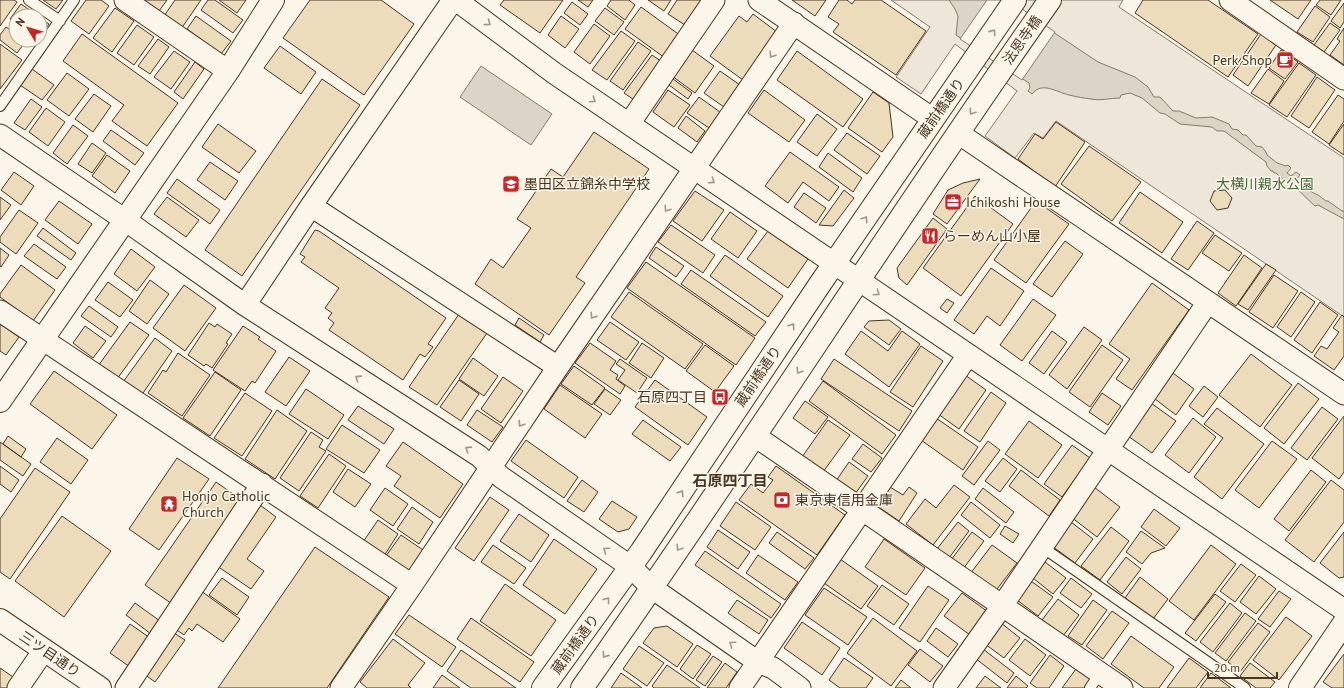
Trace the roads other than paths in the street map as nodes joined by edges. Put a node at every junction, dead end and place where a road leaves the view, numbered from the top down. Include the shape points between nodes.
1 (29, 0) edge
2 (74, 0) edge
3 (125, 0) edge
4 (273, 0) edge
5 (453, 0) edge
6 (456, 0) edge
7 (714, 0) edge
8 (759, 0) edge
9 (1015, 0) edge
10 (1050, 0) edge
11 (1242, 3) edge
12 (60, 21) junction
13 (794, 23) junction
14 (972, 63) joint
15 (228, 72) junction
16 (994, 79) joint
17 (1344, 79) edge
18 (0, 106) edge
19 (933, 119) junction
20 (629, 124) junction
21 (958, 133) junction
22 (0, 135) edge
23 (694, 168) junction
24 (311, 206) junction
25 (125, 220) junction
26 (834, 264) junction
27 (859, 281) junction
28 (1208, 302) junction
29 (245, 305) junction
30 (0, 311) edge
31 (42, 340) junction
32 (968, 355) junction
33 (558, 367) junction
34 (1344, 394) edge
35 (0, 401) edge
36 (754, 436) junction
37 (1108, 450) junction
38 (492, 467) junction
39 (262, 484) junction
40 (862, 511) junction
41 (1042, 547) junction
42 (630, 567) junction
43 (412, 585) junction
44 (652, 588) junction
45 (1002, 606) junction
46 (1344, 610) edge
47 (0, 620) edge
48 (1344, 623) edge
49 (44, 650) junction
50 (758, 662) junction
51 (1095, 681) edge
52 (18, 688) edge
53 (100, 688) edge
54 (126, 688) edge
55 (341, 688) edge
56 (543, 688) edge
57 (582, 688) edge
58 (740, 688) edge
59 (800, 688) edge
60 (944, 688) edge
61 (1122, 688) edge
62 (1245, 688) edge
63 (1300, 688) edge

1 - 12 lane
2 - 12 lane
3 - 15 street
4 - 15 main road
5 - 24 street
6 -> 20 street via 554,73
7 - 20 street
8 - 13 street
14 -> 9 main road, 法恩寺橋
10 - 16 main road, 法恩寺橋
11 - 17 street
12 - 18 lane
13 - 19 street
13 -> 23 street
14 - 19 main road, 蔵前橋通り
15 - 25 main road
16 -> 21 main road, 蔵前橋通り
26 -> 19 main road, 蔵前橋通り
20 - 23 street
21 - 27 main road, 蔵前橋通り
21 - 28 street
22 - 25 street
23 -> 26 street
23 -> 33 street
24 - 29 street
24 - 33 street
25 - 29 street
25 - 31 main road
26 - 27 street
42 -> 26 main road, 蔵前橋通り
27 -> 32 street
27 -> 36 main road, 蔵前橋通り
28 - 34 street
28 - 37 street
38 -> 29 street via 479,456
30 - 31 street
31 - 35 main road
31 - 39 street
32 - 37 street
32 - 40 street
33 -> 38 street
36 - 40 street
36 -> 44 main road, 蔵前橋通り
37 - 41 street
37 - 46 street
42 -> 38 street via 501,477
38 - 43 street
39 - 43 street
39 - 54 street
40 - 45 street
40 - 50 street
41 - 45 street
41 - 62 lane
42 - 44 street
56 -> 42 main road, 蔵前橋通り
43 - 55 street
50 -> 44 street
44 -> 57 main road, 蔵前橋通り
45 - 51 street
45 - 60 street
47 - 49 main road, 三ツ目通り
48 - 63 main road
49 - 52 street
49 - 53 main road, 三ツ目通り
50 - 58 street
50 - 59 street via 773,668
51 - 61 street

